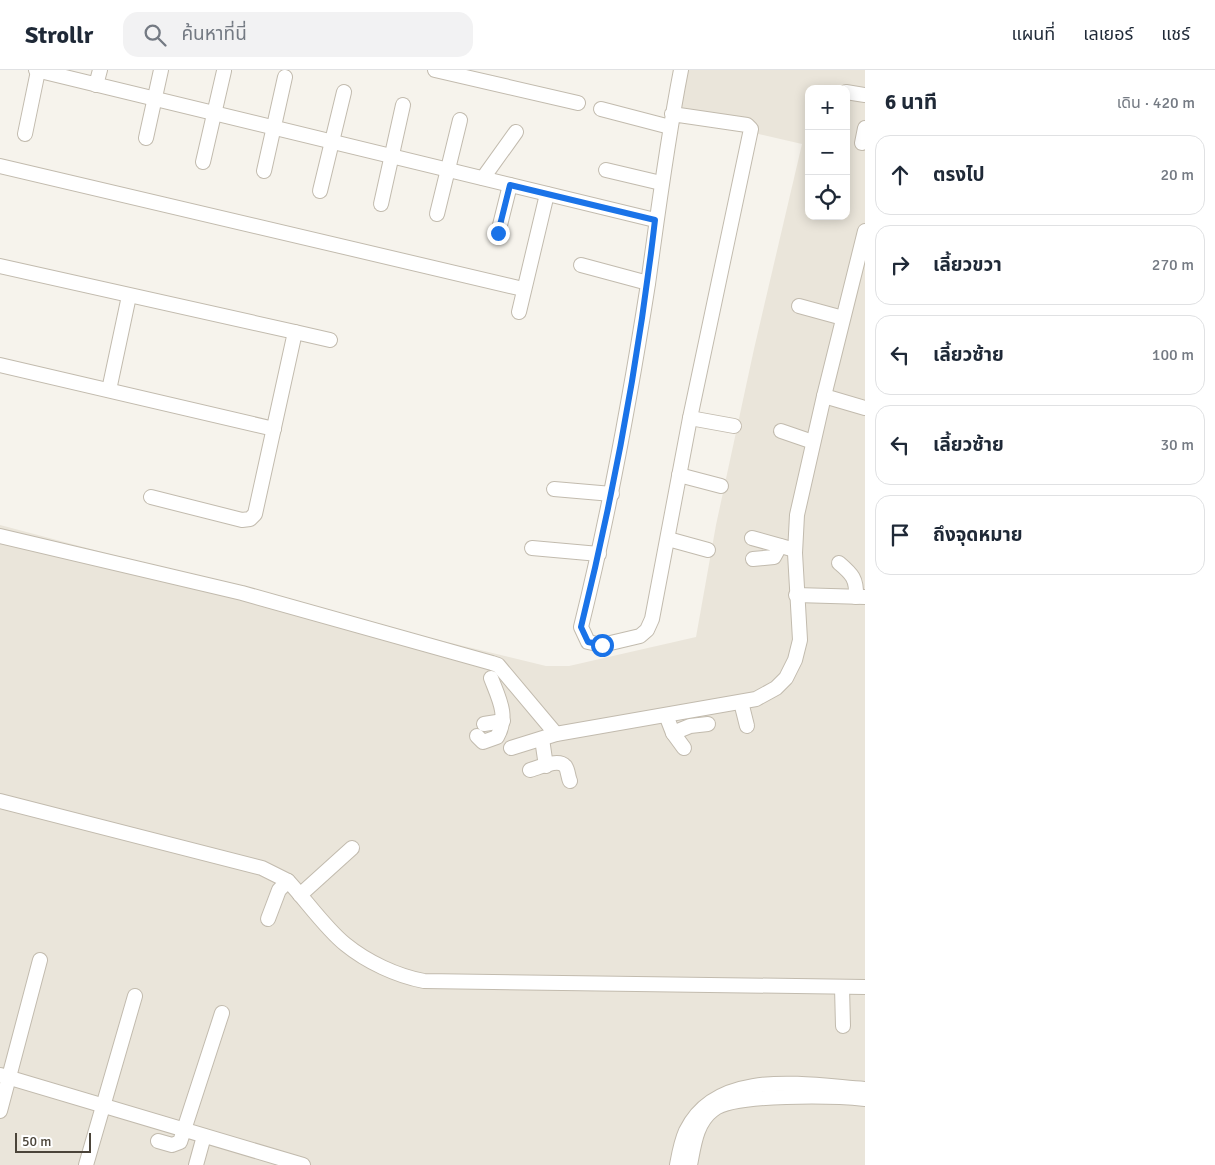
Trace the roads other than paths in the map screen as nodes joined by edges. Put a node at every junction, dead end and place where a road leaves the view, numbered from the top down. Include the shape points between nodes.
1 (100, 70) edge
2 (161, 70) edge
3 (436, 70) edge
4 (681, 70) edge
5 (42, 71) edge
6 (224, 71) edge
7 (285, 77) dead end
8 (96, 85) junction
9 (344, 92) dead end
10 (850, 93) edge
11 (865, 95) edge
12 (156, 99) junction
13 (578, 103) dead end
14 (402, 105) dead end
15 (601, 109) dead end
16 (213, 113) junction
17 (460, 120) dead end
18 (671, 121) junction
19 (273, 127) junction
20 (865, 128) edge
21 (516, 132) dead end
22 (25, 134) dead end
23 (146, 138) dead end
24 (333, 142) junction
25 (862, 143) dead end
26 (392, 156) junction
27 (203, 162) dead end
28 (0, 166) edge
29 (448, 170) junction
30 (606, 170) dead end
31 (264, 171) dead end
32 (483, 178) junction
33 (661, 183) junction
34 (510, 185) junction
35 (320, 191) dead end
36 (547, 194) junction
37 (381, 204) dead end
38 (437, 214) dead end
39 (655, 220) junction
40 (865, 231) edge
41 (498, 233) dead end
42 (862, 261) edge
43 (581, 264) dead end
44 (0, 266) edge
45 (648, 283) junction
46 (523, 289) junction
47 (129, 296) junction
48 (799, 306) dead end
49 (519, 312) dead end
50 (843, 318) junction
51 (295, 332) junction
52 (330, 340) dead end
53 (0, 366) edge
54 (109, 390) junction
55 (824, 396) junction
56 (865, 408) edge
57 (690, 418) junction
58 (734, 426) dead end
59 (274, 429) junction
60 (780, 431) dead end
61 (813, 442) junction
62 (679, 475) junction
63 (721, 486) dead end
64 (554, 489) dead end
65 (612, 494) junction
66 (151, 498) dead end
67 (0, 536) edge
68 (752, 538) dead end
69 (668, 539) junction
70 (780, 546) junction
71 (532, 548) dead end
72 (708, 550) dead end
73 (795, 550) junction
74 (599, 554) junction
75 (754, 559) dead end
76 (839, 563) dead end
77 (796, 595) junction
78 (860, 597) edge
79 (491, 678) dead end
80 (741, 702) junction
81 (666, 715) junction
82 (708, 724) dead end
83 (501, 726) junction
84 (747, 726) dead end
85 (481, 730) dead end
86 (673, 733) junction
87 (556, 734) junction
88 (542, 739) junction
89 (684, 748) dead end
90 (546, 766) junction
91 (530, 770) dead end
92 (570, 781) dead end
93 (0, 801) edge
94 (352, 848) dead end
95 (288, 881) junction
96 (300, 895) junction
97 (268, 919) dead end
98 (40, 960) dead end
99 (842, 987) junction
100 (865, 987) edge
101 (135, 996) dead end
102 (222, 1013) dead end
103 (843, 1026) dead end
104 (4, 1076) edge
105 (865, 1088) edge
106 (865, 1099) edge
107 (104, 1106) junction
108 (0, 1111) edge
109 (186, 1131) junction
110 (204, 1136) junction
111 (158, 1141) dead end
112 (684, 1161) edge
113 (86, 1165) edge
114 (196, 1165) edge
115 (303, 1165) edge

1 - 8 street
2 - 12 street
3 - 13 street
4 - 18 street
5 - 8 street
5 - 22 street
6 - 16 street
7 - 19 street
8 - 12 street
9 - 24 street
10 - 11 street
12 - 16 street
12 - 23 street
14 - 26 street
15 - 18 street
16 - 19 street
16 - 27 street
17 - 29 street
18 - 33 street
18 - 57 street via 747,125 750,129
19 - 24 street
19 - 31 street
20 - 25 street
21 - 32 street
24 - 26 street
24 - 35 street
26 - 29 street
26 - 37 street
28 - 46 street
29 - 32 street
29 - 38 street
30 - 33 street
32 - 34 street
33 - 39 street
34 - 36 street
34 - 41 street
36 - 39 street
36 - 46 street
39 - 45 street
40 - 42 street
42 - 50 street
43 - 45 street
44 - 47 street
45 - 65 street
46 - 49 street
47 - 51 street
47 - 54 street
48 - 50 street
50 - 55 street
51 - 52 street
51 - 59 street
53 - 54 street
54 - 59 street
55 - 56 street
55 - 61 street
57 - 58 street
57 - 62 street
59 - 66 street via 254,514 250,519 242,520
60 - 61 street
61 - 73 street via 797,515
62 - 63 street
62 - 69 street
64 - 65 street
65 - 74 street
67 - 87 street via 242,592 498,665
68 - 70 street
69 - 72 street
69 - 74 street via 647,630 640,636 595,645 588,642 581,627
70 - 73 street
70 - 75 street via 770,558
71 - 74 street
73 - 77 street
76 - 78 street via 853,574
77 - 78 street
77 - 80 street via 800,640 786,678 756,699
79 - 83 street via 503,707
80 - 81 street
80 - 84 street
81 - 86 street
81 - 87 street
82 - 86 street via 690,726
83 - 85 street via 496,738 483,742
83 - 88 street via 514,747
86 - 89 street
87 - 88 street
88 - 90 street
90 - 91 street
90 - 92 street via 556,762 562,764
93 - 95 street via 262,868
94 - 96 street
95 - 96 street
95 - 97 street via 279,890
96 - 99 street via 344,943 392,972 424,981
98 - 104 street
99 - 100 street
99 - 103 street
101 - 107 street
102 - 109 street
104 - 107 street
104 - 108 street
105 - 112 street via 799,1084 747,1086 732,1090 714,1099 686,1131
106 - 112 street via 757,1098 726,1103 713,1110 702,1123
107 - 109 street
107 - 113 street
109 - 110 street
109 - 111 street via 177,1144
110 - 114 street
110 - 115 street

